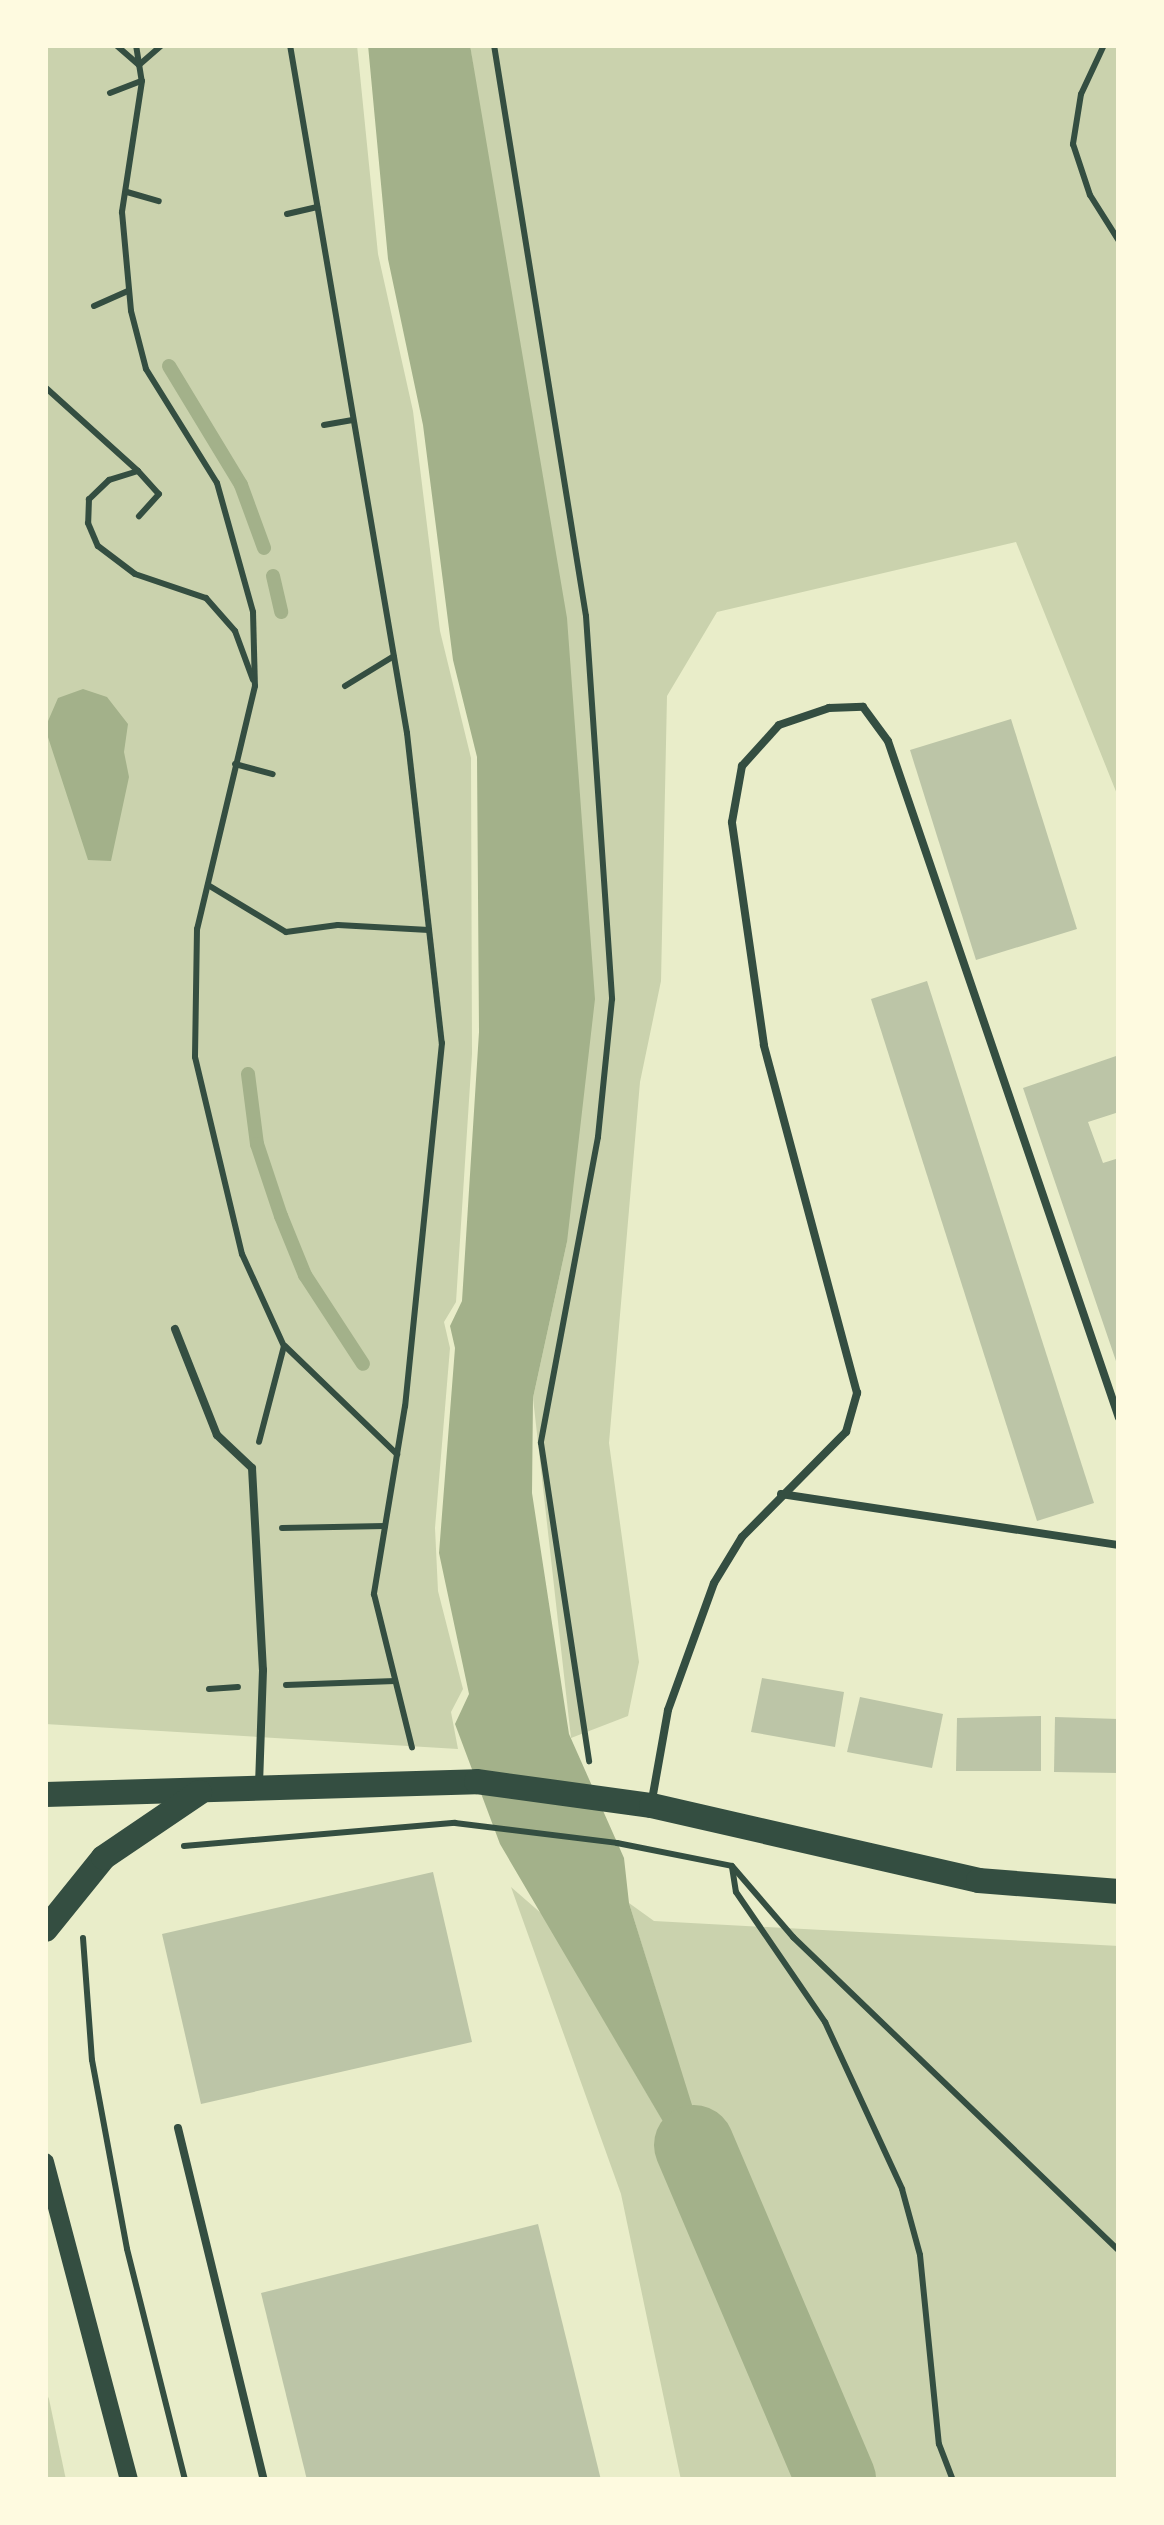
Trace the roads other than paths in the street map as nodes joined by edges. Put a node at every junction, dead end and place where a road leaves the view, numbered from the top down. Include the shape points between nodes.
1 (175, 1328) dead end
2 (1119, 1418) edge
3 (781, 1494) junction
4 (1119, 1545) edge
5 (258, 1786) junction
6 (199, 1792) junction
7 (45, 1794) edge
8 (651, 1804) junction
9 (1119, 1891) edge
10 (45, 1929) edge
11 (178, 2128) dead end
12 (45, 2162) edge
13 (128, 2480) edge
14 (264, 2480) edge

1 - 5 lane via 217,1434 252,1468
2 - 3 lane via 888,740 863,707 829,708 779,725 742,766 732,822 764,1045 856,1393 846,1432
3 - 4 lane
3 - 8 lane via 742,1537 714,1583 668,1710
5 - 6 main road
5 - 8 main road via 476,1780
6 - 7 main road
6 - 10 main road via 103,1856
8 - 9 main road via 978,1880
11 - 14 lane
12 - 13 street

